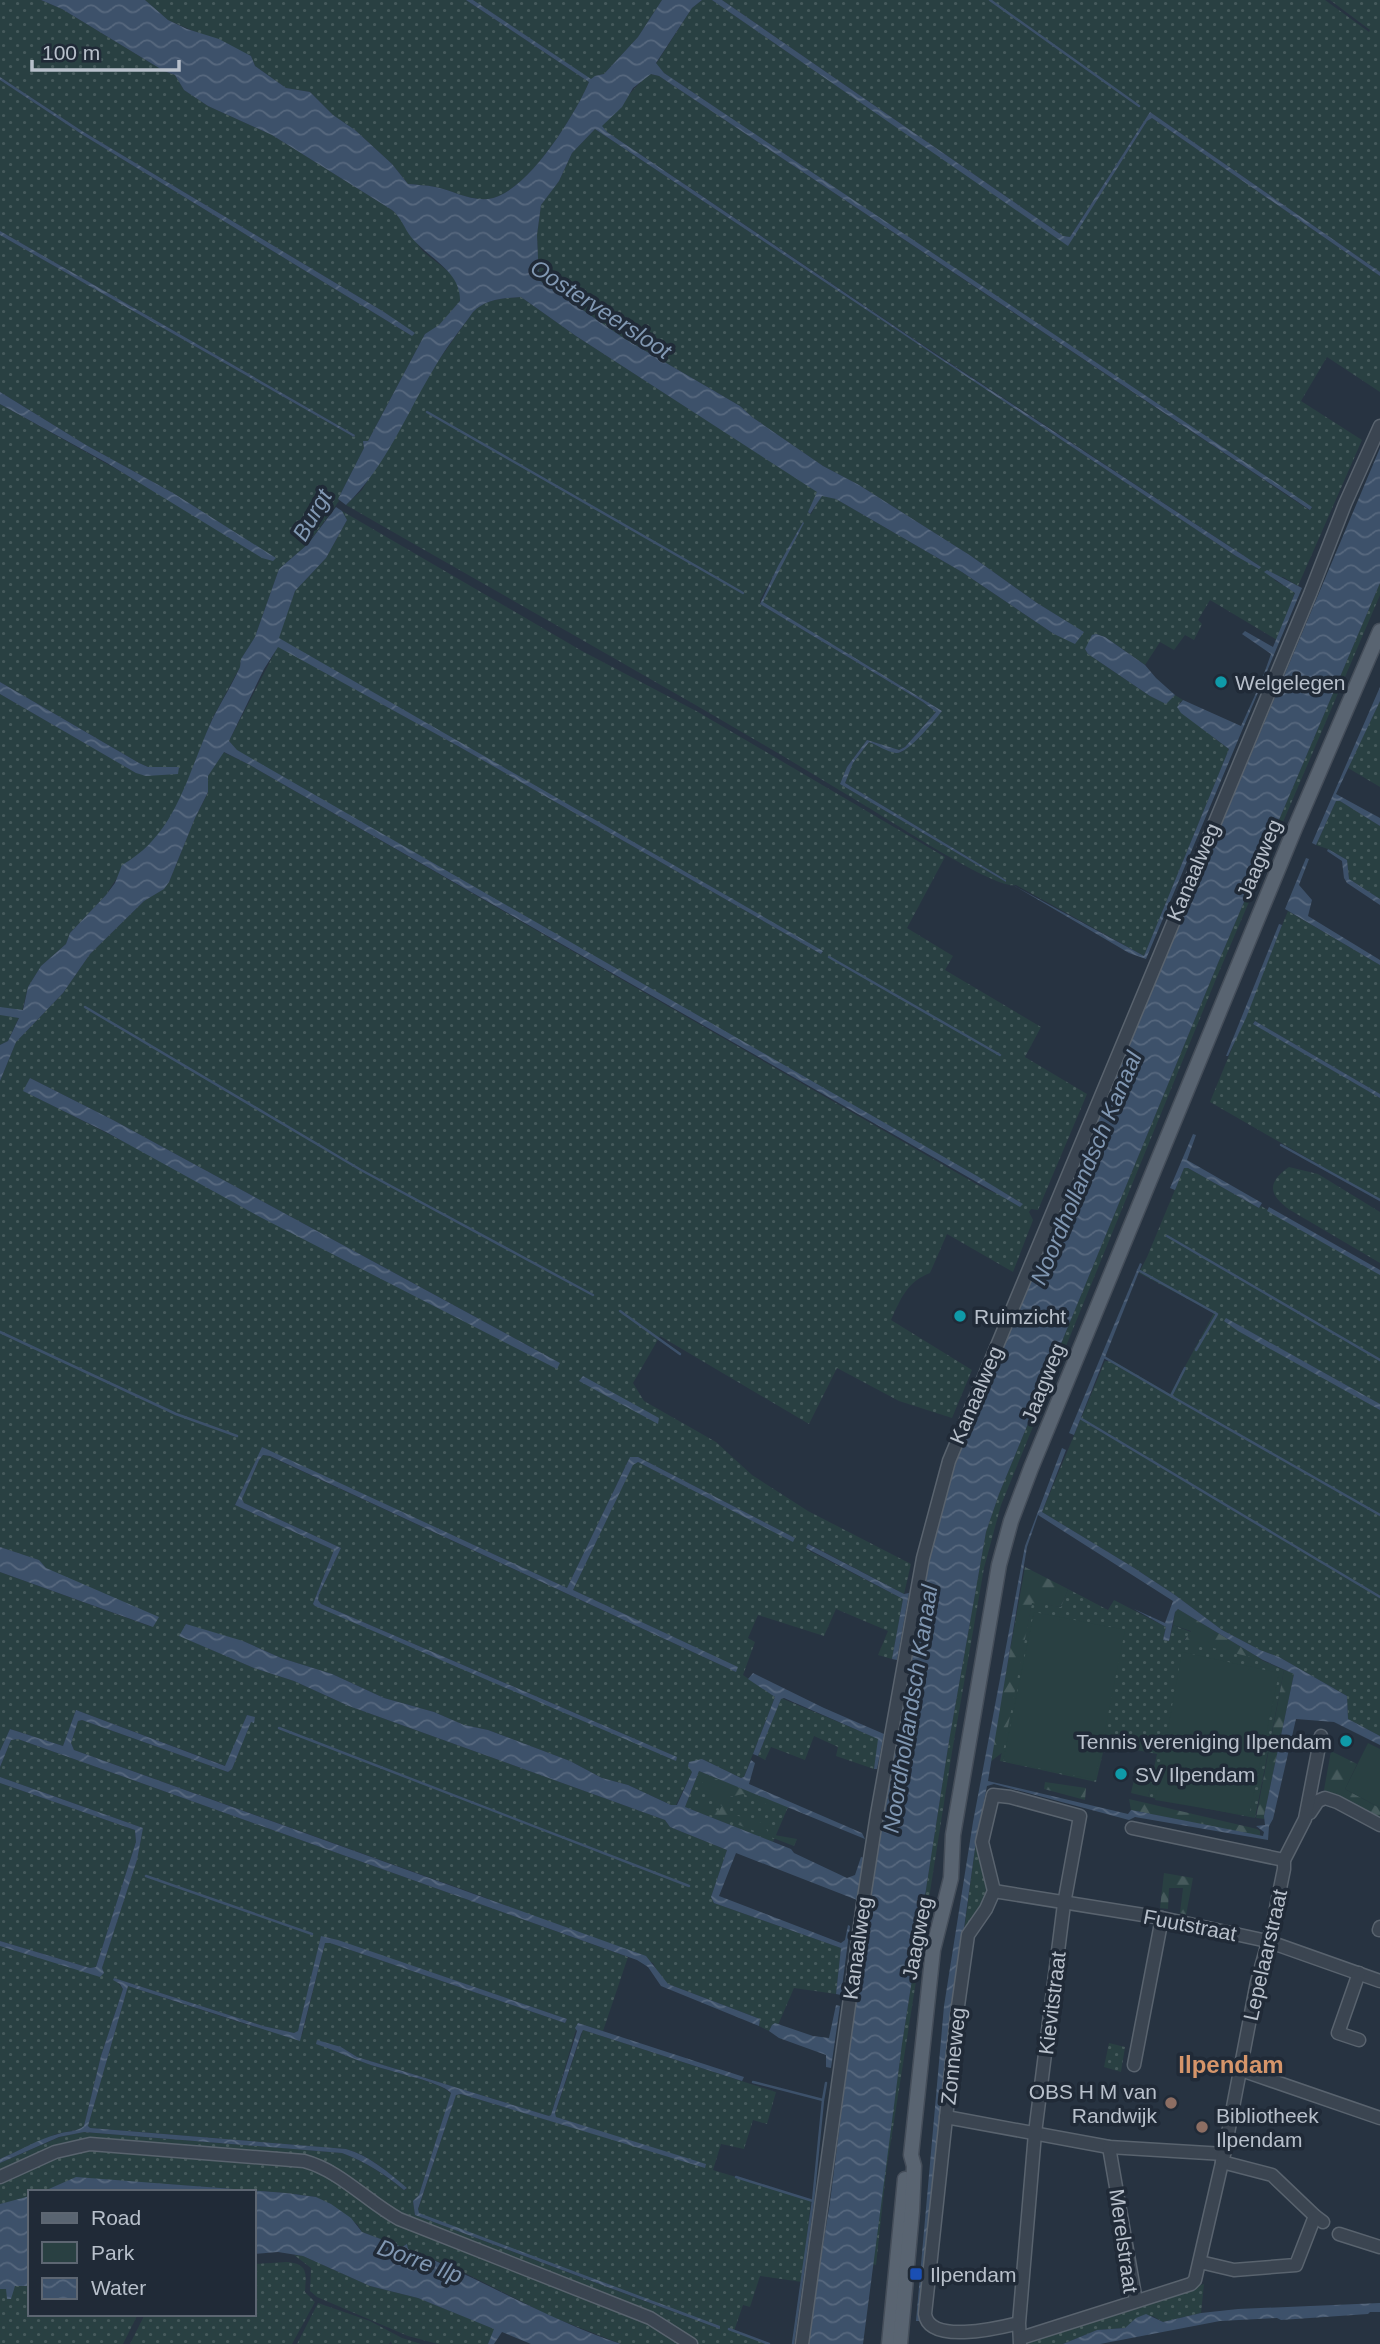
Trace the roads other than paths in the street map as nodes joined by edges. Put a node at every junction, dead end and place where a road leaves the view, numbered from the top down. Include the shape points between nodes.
1 (1380, 426) edge
2 (1380, 631) edge
3 (1321, 1736) dead end
4 (1306, 1819) junction
5 (1380, 1825) edge
6 (1132, 1828) dead end
7 (1284, 1860) junction
8 (994, 1891) junction
9 (1064, 1904) junction
10 (1162, 1918) junction
11 (1267, 1941) junction
12 (1359, 1973) junction
13 (1380, 1981) edge
14 (1359, 2040) dead end
15 (1134, 2065) dead end
16 (1241, 2070) junction
17 (946, 2117) junction
18 (1380, 2118) edge
19 (1035, 2133) junction
20 (1109, 2147) junction
21 (911, 2155) junction
22 (1223, 2158) junction
23 (0, 2177) edge
24 (1339, 2234) dead end
25 (1380, 2247) edge
26 (1200, 2262) junction
27 (1136, 2301) junction
28 (1018, 2323) junction
29 (1020, 2341) edge
30 (691, 2344) edge
31 (802, 2344) edge
32 (890, 2344) edge
33 (900, 2344) edge
34 (907, 2344) edge

1 - 31 street, Kanaalweg via 949,1461 923,1558 864,1898
2 - 21 main road, Jaagweg via 1169,1131 1007,1534 958,1803 951,1878 936,1936
3 - 4 street, Lepelaarstraat
4 - 5 street via 1325,1798
4 - 7 street, Lepelaarstraat
6 - 7 street
7 - 11 street, Lepelaarstraat
8 - 9 street, Fuutstraat
8 - 9 street, Kievitstraat via 982,1842 993,1795 1080,1816
8 - 17 street, Zonneweg via 968,1935
9 - 10 street, Fuutstraat
9 - 19 street, Kievitstraat
10 - 11 street, Fuutstraat
10 - 15 street
11 - 12 street, Fuutstraat
11 - 16 street, Lepelaarstraat
12 - 13 street, Fuutstraat
12 - 14 street via 1338,2033
16 - 18 street
16 - 22 street, Lepelaarstraat
17 - 19 street
17 - 28 street, Zonneweg via 925,2319 943,2334 970,2336
19 - 20 street
19 - 28 street, Kievitstraat
20 - 22 street
20 - 27 street, Merelstraat
21 - 32 main road, Jaagweg via 906,2165
21 - 33 main road, Jaagweg via 914,2178
22 - 26 street, Lepelaarstraat
22 - 26 street via 1272,2175 1319,2219 1296,2265 1234,2270
23 - 30 street via 55,2152 90,2144 304,2161 328,2169 399,2219 650,2318
24 - 25 street
26 - 27 street, Lepelaarstraat via 1191,2284
27 - 29 street, Merelstraat
28 - 29 street, Merelstraat
33 - 34 street

